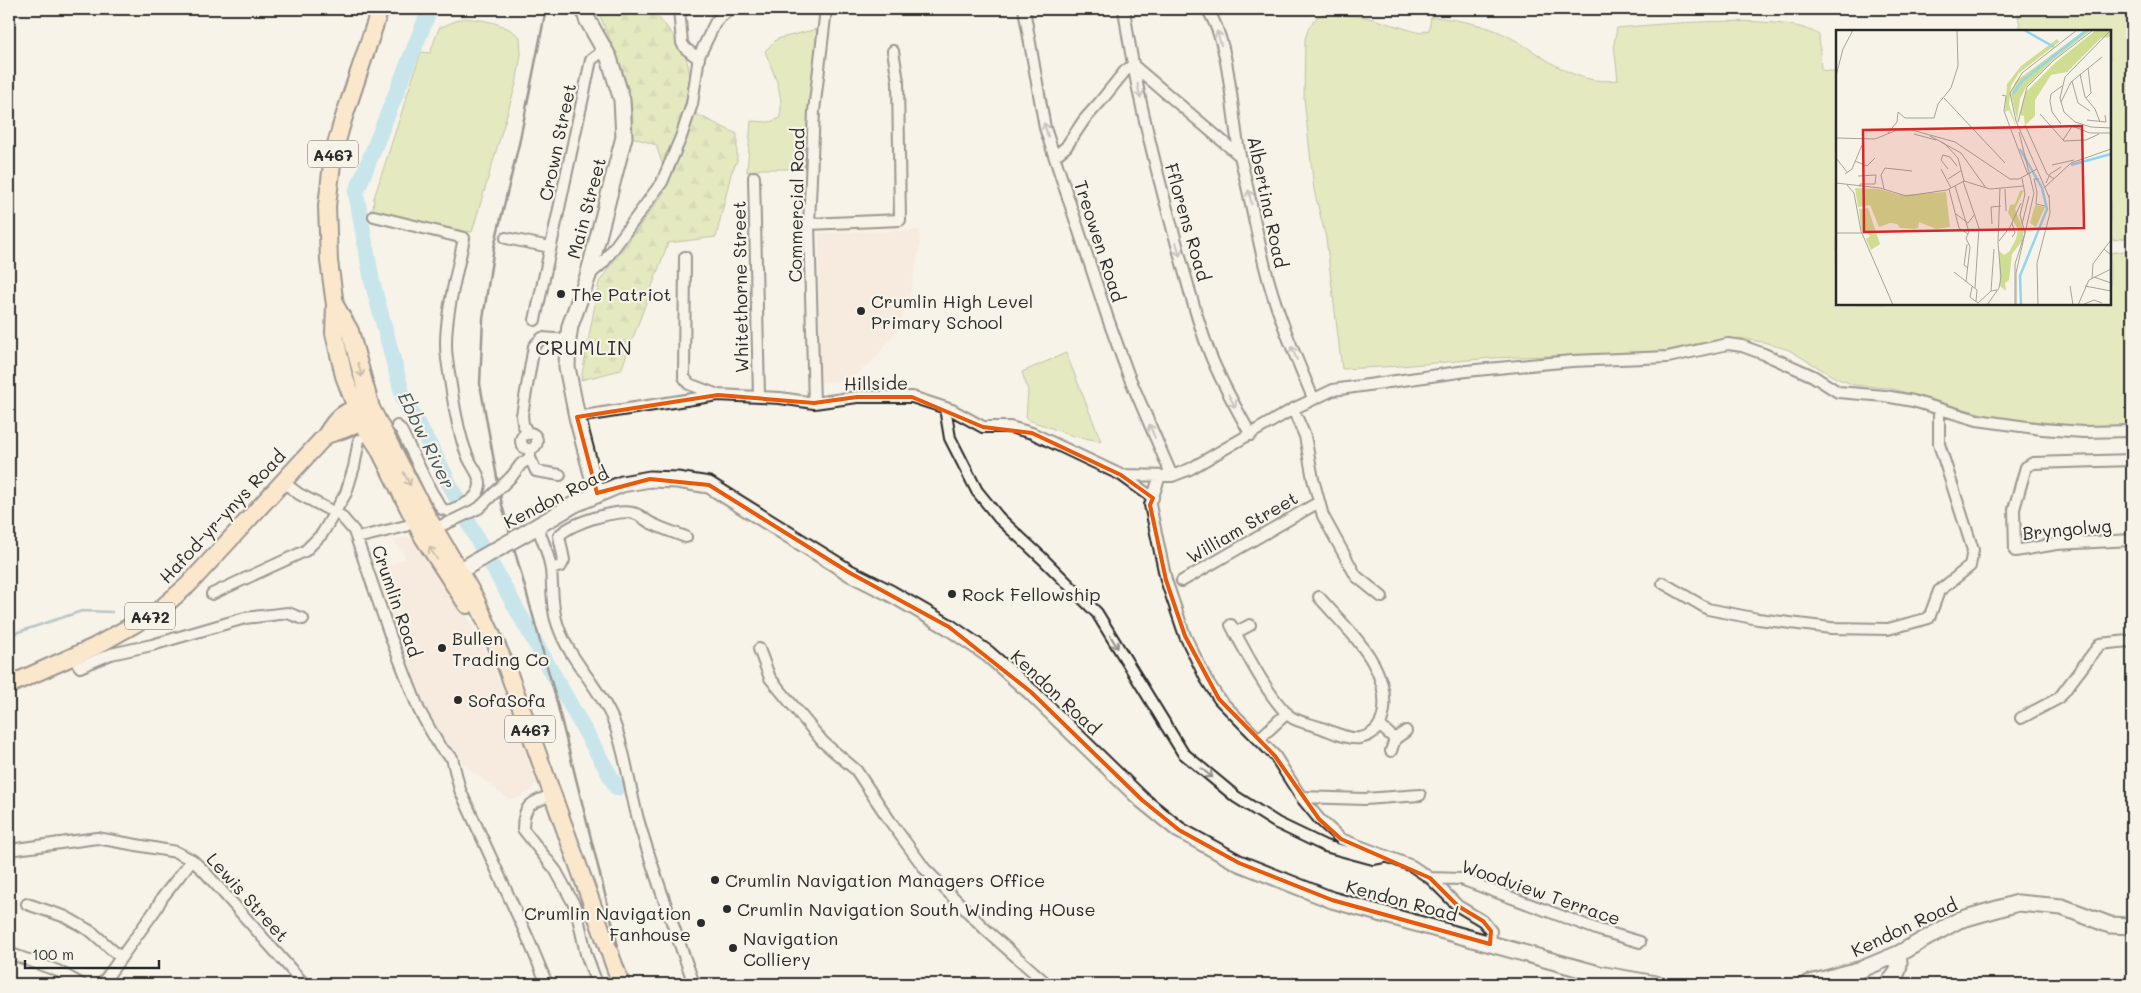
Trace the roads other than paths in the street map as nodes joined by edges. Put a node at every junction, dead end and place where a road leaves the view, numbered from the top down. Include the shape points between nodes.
1 (380, 9) edge
2 (584, 9) edge
3 (679, 9) edge
4 (730, 9) edge
5 (826, 9) edge
6 (1024, 9) edge
7 (1124, 9) edge
8 (1207, 9) edge
9 (604, 50) junction
10 (893, 51) dead end
11 (699, 58) junction
12 (1134, 65) junction
13 (1055, 156) junction
14 (1240, 156) junction
15 (754, 177) dead end
16 (374, 216) dead end
17 (809, 224) junction
18 (506, 238) dead end
19 (550, 247) junction
20 (685, 257) dead end
21 (588, 276) junction
22 (335, 305) junction
23 (535, 320) dead end
24 (568, 340) junction
25 (344, 376) junction
26 (718, 395) junction
27 (759, 396) junction
28 (1313, 398) junction
29 (814, 403) junction
30 (945, 408) junction
31 (1293, 409) junction
32 (1939, 410) junction
33 (362, 413) junction
34 (577, 417) junction
35 (335, 421) junction
36 (397, 426) dead end
37 (2132, 431) edge
38 (326, 435) junction
39 (1251, 435) junction
40 (359, 440) dead end
41 (530, 454) junction
42 (2132, 460) edge
43 (560, 475) dead end
44 (1121, 475) junction
45 (1160, 476) junction
46 (1172, 476) junction
47 (282, 481) junction
48 (597, 493) junction
49 (1153, 498) junction
50 (1318, 502) junction
51 (336, 513) junction
52 (451, 515) junction
53 (406, 526) dead end
54 (440, 526) dead end
55 (537, 526) junction
56 (686, 537) dead end
57 (357, 538) junction
58 (2132, 540) edge
59 (551, 569) junction
60 (453, 574) junction
61 (1182, 581) dead end
62 (1663, 583) dead end
63 (212, 594) dead end
64 (1319, 597) dead end
65 (1382, 597) dead end
66 (303, 619) dead end
67 (1250, 625) dead end
68 (2132, 643) edge
69 (759, 649) dead end
70 (73, 657) junction
71 (9, 685) edge
72 (1287, 714) junction
73 (2021, 718) dead end
74 (1379, 725) junction
75 (1406, 731) dead end
76 (1259, 739) junction
77 (1395, 739) junction
78 (1391, 751) dead end
79 (553, 795) junction
80 (1420, 795) dead end
81 (1301, 797) junction
82 (9, 850) edge
83 (1384, 857) junction
84 (192, 860) junction
85 (1430, 878) junction
86 (27, 904) dead end
87 (2132, 926) edge
88 (1640, 942) dead end
89 (1490, 944) junction
90 (9, 953) edge
91 (1898, 954) junction
92 (121, 958) junction
93 (81, 984) edge
94 (102, 984) edge
95 (304, 984) edge
96 (547, 984) edge
97 (598, 984) edge
98 (621, 984) edge
99 (694, 984) edge
100 (1047, 984) edge
101 (1656, 984) edge
102 (1807, 984) edge
103 (1887, 984) edge

1 - 22 main road, A467 via 333,155 327,206
2 - 9 main road, Main Street
3 - 11 street via 682,44
4 - 11 street via 716,21
5 - 17 street, Commercial Road via 814,111
13 -> 6 street, Treowen Road via 1045,128
7 - 12 street, Fflorens Road
14 -> 8 street, Albertina Road via 1223,50 1214,19
9 - 19 street, Crown Street via 591,60
9 - 21 main road, Main Street via 622,100 624,137
10 - 17 street via 898,81 900,220
11 - 21 street via 692,104 662,182 603,263
12 - 13 street via 1125,71 1066,147
12 - 14 street
12 -> 39 street, Fflorens Road via 1154,164 1194,303 1210,353
46 -> 13 street, Treowen Road via 1111,328
28 -> 14 street, Albertina Road via 1265,268
15 - 27 street, Whitethorne Street
16 - 52 street via 464,238 450,307 447,350 463,443 480,480 476,496
17 - 29 street, Commercial Road
18 - 19 street
19 - 23 street, Crown Street
20 - 26 street via 684,377 689,384
21 - 24 main road, Main Street
22 - 25 main road, A467 via 334,334
22 -> 33 main road, A467 via 350,331
24 - 34 main road, Main Street via 567,367
24 - 41 street via 542,338 534,346 522,415 528,434 537,439
25 - 33 main road, A467
25 - 35 main road
26 - 27 street, Hillside
26 - 34 street, Hillside
27 - 29 street, Hillside
28 - 31 street
28 - 32 street via 1344,388 1466,370 1668,358 1728,344 1764,354 1838,392 1885,396
29 - 30 street, Hillside via 856,397 912,397
30 - 44 street, Hillside via 983,427 1010,427 1032,433
30 -> 83 street via 950,438 976,491 999,518 1097,613 1183,753 1236,797 1277,823 1325,846 1374,859
31 - 39 street
31 - 50 street via 1305,436
32 - 37 street via 1977,420 2042,429
32 - 62 street via 1939,444 1973,550 1970,566 1939,590 1929,618 1888,629 1831,628 1758,619 1708,609
33 - 35 main road, Hafod-yr-ynys Road / A472 via 344,414
33 - 38 main road, Hafod-yr-ynys Road / A472 via 347,429
33 - 60 main road, A467 via 421,506
34 - 48 main road, Main Street
35 - 38 main road, Hafod-yr-ynys Road / A472
36 - 52 street via 436,501
38 - 47 main road, Hafod-yr-ynys Road / A472
39 - 46 street
40 - 51 street via 349,484
41 - 43 street via 536,471
41 - 52 street, bridge via 479,508
42 - 58 street, Bryngolwg via 2033,463 2026,467 2014,509 2015,551 2057,544
44 - 45 street, Hillside
44 - 49 street
45 - 46 street, Hillside
45 - 49 street
47 - 51 street, Crumlin Road via 299,494
47 - 70 main road, Hafod-yr-ynys Road / A472 via 174,598 139,623
48 - 55 main road, Kendon Road
48 - 89 main road, Kendon Road via 650,479 709,485 850,573 949,627 988,654 1142,800 1179,830 1239,863 1332,900
49 - 76 street via 1150,505 1158,546 1185,636 1206,679 1220,699
50 - 61 street, William Street
50 - 65 street via 1356,576
51 - 57 street, Crumlin Road via 352,527
51 - 63 street via 306,551
52 - 54 street
53 - 57 street
55 - 59 street
55 - 60 main road, Kendon Road, bridge
56 - 59 street via 625,511 564,531 559,536 564,560 561,566
57 - 96 street, Crumlin Road via 419,710 440,747 452,758 460,790
59 - 99 street via 551,593 557,625 613,721 638,818
60 - 79 main road, A467 via 475,598 493,635
64 - 74 street via 1377,670 1385,712
66 - 70 street via 288,614 245,618 111,654 80,667
67 - 72 street via 1233,629
68 - 73 street via 2100,644 2059,698
69 - 100 street via 770,678 823,742 856,770 925,869 986,930
70 - 71 main road, Hafod-yr-ynys Road / A472
72 - 74 street via 1344,736 1359,738
72 - 76 street
74 - 77 street
75 - 77 street
76 - 81 street
77 - 78 street
79 - 97 street via 533,802 525,811 523,829 556,871 576,908 586,954
79 - 98 main road, A467
80 - 81 street via 1366,799
81 - 83 street via 1341,839
82 - 84 street, Lewis Street via 97,838 176,852
83 - 85 street via 1412,866
84 - 92 street
84 - 95 street, Lewis Street
85 - 88 street, Woodview Terrace via 1461,879
85 - 89 street via 1458,906 1483,921 1491,931
86 - 92 street via 66,917 92,932
87 - 91 main road, Kendon Road via 2110,925 2062,907 2018,903 1959,920
89 - 101 main road, Kendon Road via 1599,974
90 - 93 street via 58,971
91 - 102 main road, Kendon Road via 1862,969
91 - 103 main road via 1898,971
92 - 94 street

